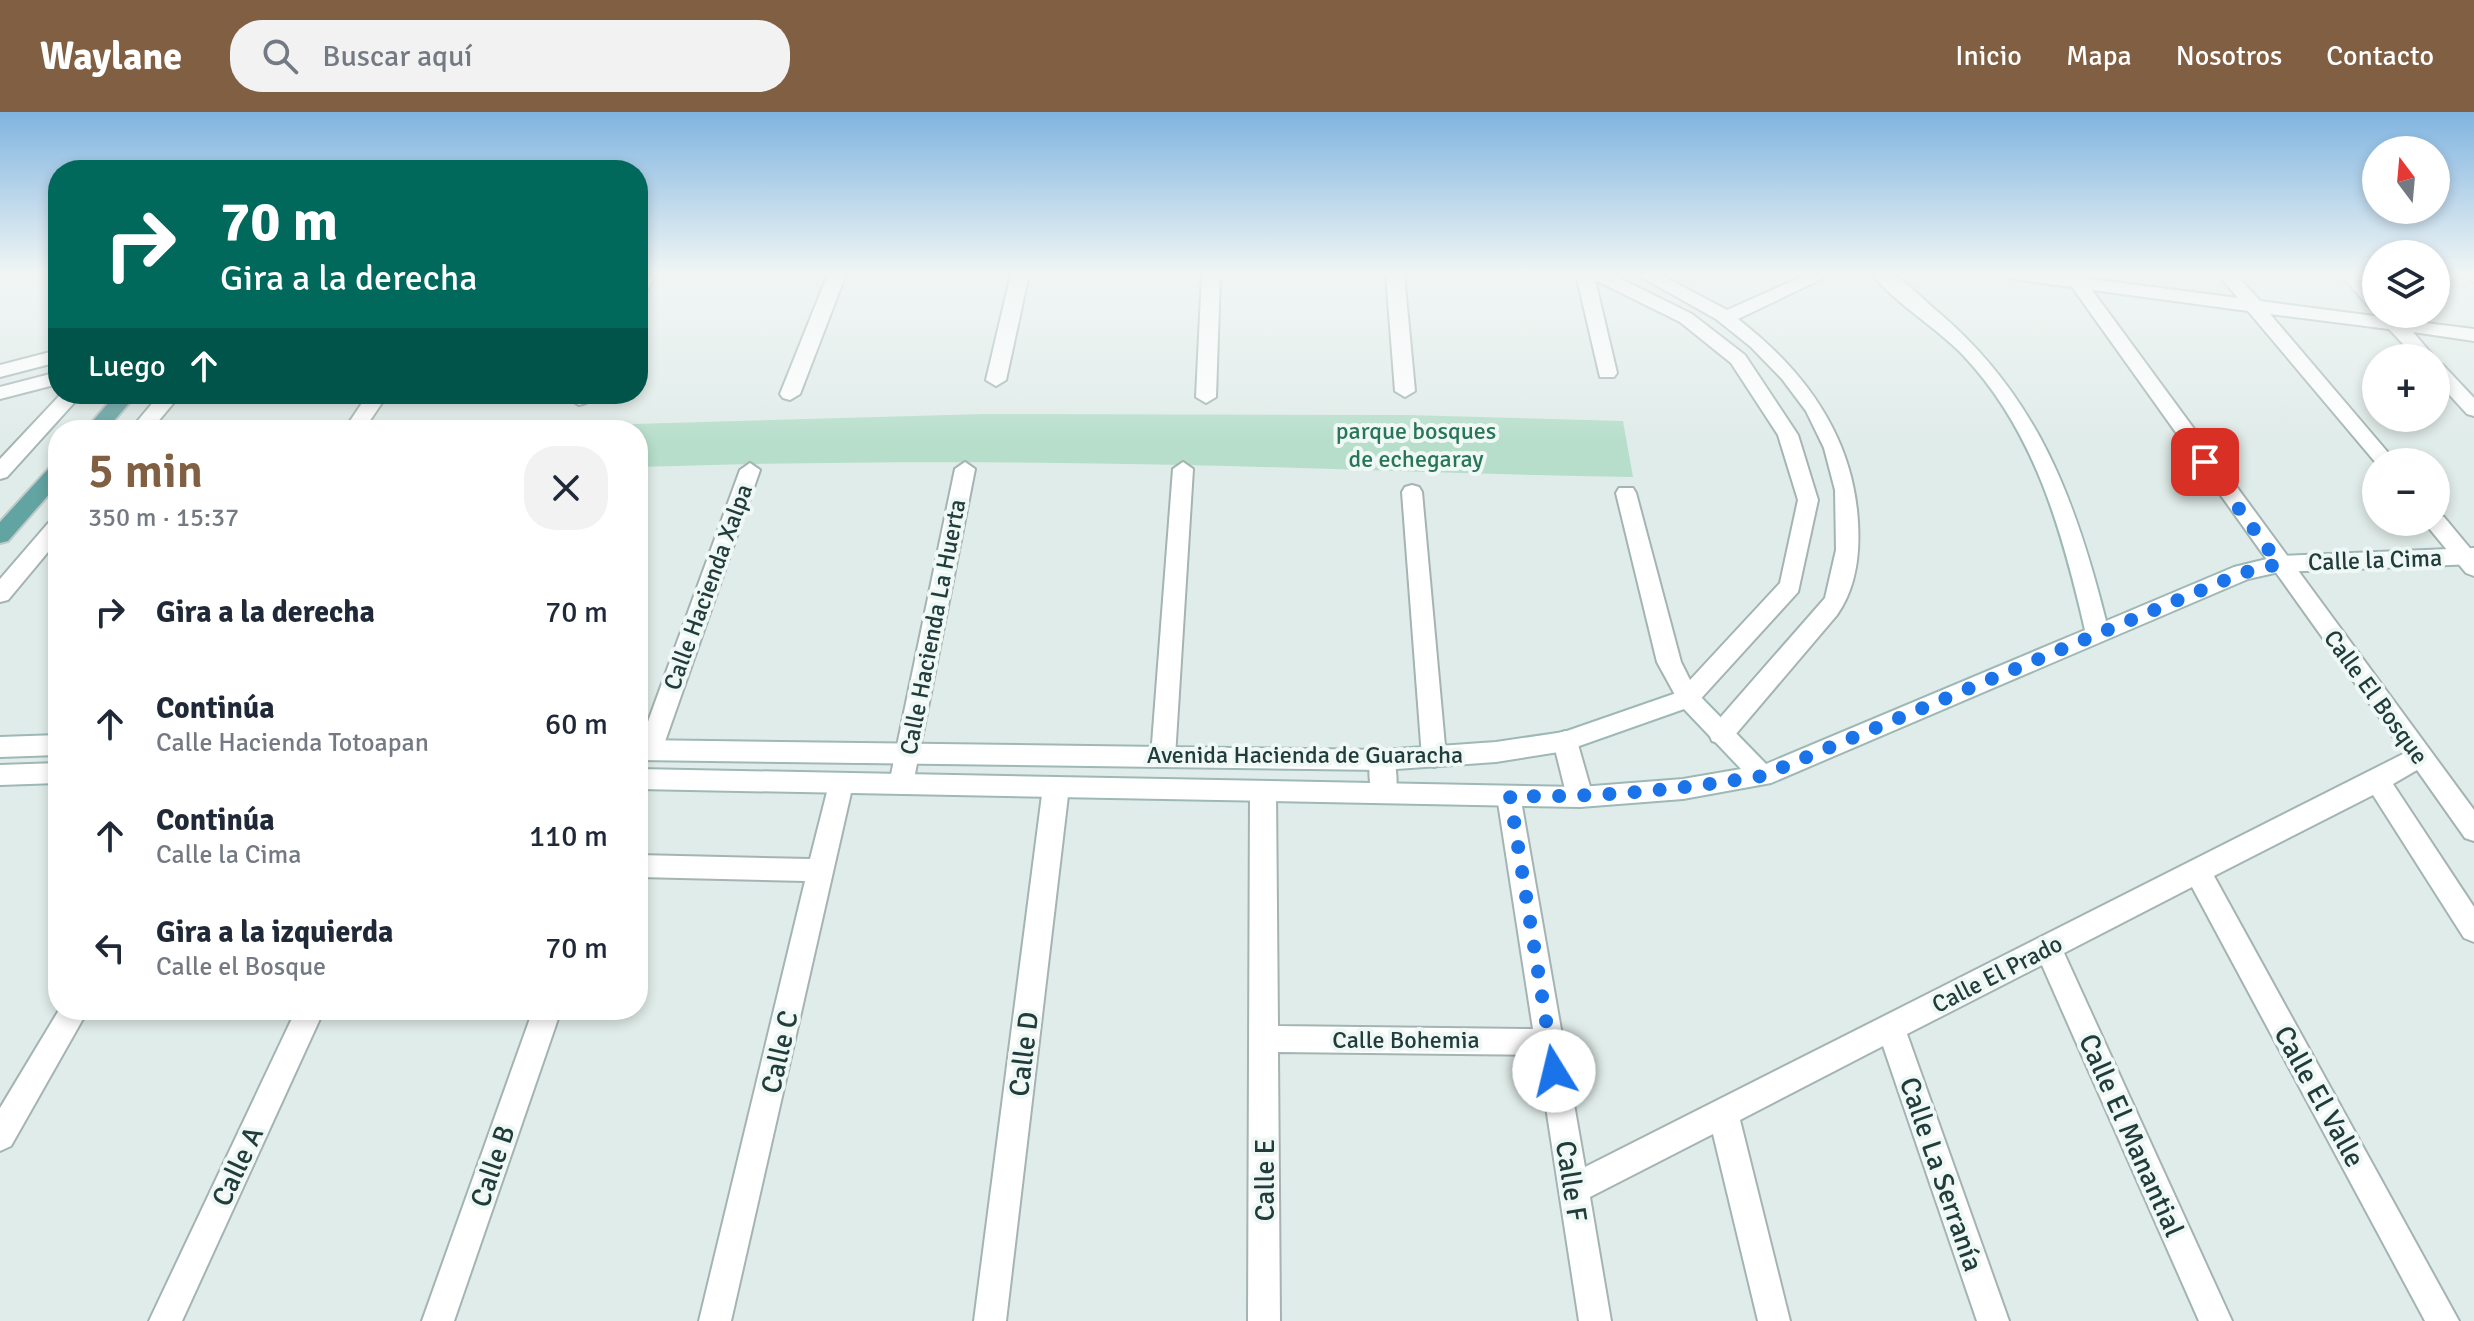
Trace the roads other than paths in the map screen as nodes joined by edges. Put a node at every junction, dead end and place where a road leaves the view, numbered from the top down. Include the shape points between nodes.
1 (815, 330) edge
2 (1007, 330) edge
3 (1209, 330) edge
4 (1400, 330) edge
5 (1598, 330) edge
6 (1702, 330) edge
7 (1743, 330) edge
8 (1946, 330) edge
9 (2112, 330) edge
10 (2276, 330) edge
11 (2450, 330) edge
12 (2474, 335) edge
13 (48, 359) edge
14 (0, 371) edge
15 (1607, 373) dead end
16 (996, 380) dead end
17 (48, 381) edge
18 (2450, 384) edge
19 (1405, 391) dead end
20 (0, 393) edge
21 (790, 394) dead end
22 (1206, 397) dead end
23 (63, 404) edge
24 (118, 404) edge
25 (162, 404) edge
26 (2474, 410) edge
27 (48, 420) edge
28 (48, 420) edge
29 (104, 420) edge
30 (149, 420) edge
31 (2374, 448) edge
32 (965, 469) dead end
33 (1183, 469) dead end
34 (750, 470) dead end
35 (0, 472) edge
36 (48, 482) edge
37 (1412, 492) dead end
38 (1626, 493) dead end
39 (0, 536) edge
40 (2449, 536) edge
41 (48, 538) edge
42 (2471, 560) edge
43 (2279, 564) junction
44 (0, 594) edge
45 (2098, 636) junction
46 (1688, 698) junction
47 (1721, 734) junction
48 (648, 739) edge
49 (1565, 741) junction
50 (48, 745) edge
51 (0, 747) edge
52 (648, 750) edge
53 (907, 754) junction
54 (2420, 756) junction
55 (1163, 757) junction
56 (1434, 757) junction
57 (1382, 760) junction
58 (48, 773) edge
59 (0, 775) edge
60 (1762, 776) junction
61 (648, 779) edge
62 (2377, 781) junction
63 (841, 784) junction
64 (901, 784) junction
65 (1056, 787) junction
66 (1263, 791) junction
67 (1384, 793) junction
68 (1510, 796) junction
69 (1580, 797) junction
70 (2474, 830) edge
71 (648, 866) edge
72 (821, 870) junction
73 (2197, 871) junction
74 (2474, 930) edge
75 (2048, 948) junction
76 (68, 1020) edge
77 (305, 1020) edge
78 (543, 1020) edge
79 (1891, 1028) junction
80 (1263, 1039) junction
81 (1549, 1042) junction
82 (1723, 1113) junction
83 (0, 1136) edge
84 (1573, 1189) junction
85 (165, 1321) edge
86 (438, 1321) edge
87 (715, 1321) edge
88 (990, 1321) edge
89 (1264, 1321) edge
90 (1595, 1321) edge
91 (1774, 1321) edge
92 (1993, 1321) edge
93 (2216, 1321) edge
94 (2443, 1321) edge

1 - 21 street
2 - 16 street
3 - 22 street
4 - 19 street
5 - 15 street
6 - 46 street, Avenida Hacienda de Guaracha via 1738,359 1788,435 1808,500 1790,586
7 - 47 street via 1820,416 1839,458 1850,502 1847,557 1836,599
8 - 45 street via 1992,376 2049,468 2074,534
9 - 43 street
10 - 31 street
11 - 12 street
13 - 14 street
17 - 20 street
18 - 26 street
23 - 27 street
24 - 29 main road
25 - 30 street
28 - 35 street
32 - 53 street, Calle Hacienda La Huerta
33 - 55 street
34 - 48 street, Calle Hacienda Xalpa
36 - 39 main road
37 - 56 street
38 - 46 street via 1669,662
40 - 42 street
41 - 44 street
42 - 43 street, Calle la Cima
43 - 45 street, Calle la Cima via 2242,573
43 - 54 street, Calle El Bosque
45 - 60 street, Calle la Cima
46 - 47 street
46 - 49 street, Avenida Hacienda de Guaracha
47 - 60 street
49 - 56 street, Avenida Hacienda de Guaracha
49 - 69 street
50 - 51 street
52 - 53 street, Avenida Hacienda de Guaracha
53 - 55 street, Avenida Hacienda de Guaracha
53 - 64 street, Calle Hacienda La Huerta
54 - 62 street, Calle El Prado
54 - 70 street, Calle El Bosque
55 - 57 street, Avenida Hacienda de Guaracha
56 - 57 street, Avenida Hacienda de Guaracha
57 - 67 street
58 - 59 street
60 - 69 street, Avenida Hacienda de Guaracha
61 - 63 street, Avenida Hacienda de Guaracha
62 - 73 street, Calle El Prado
62 - 74 street, Calle El Bosque
63 - 64 street, Avenida Hacienda de Guaracha
63 - 72 street, Calle C
64 - 65 street, Avenida Hacienda de Guaracha
65 - 66 street, Avenida Hacienda de Guaracha
65 - 88 street, Calle D
66 - 67 street, Avenida Hacienda de Guaracha
66 - 80 street, Calle E
67 - 68 street, Avenida Hacienda de Guaracha
68 - 69 street, Avenida Hacienda de Guaracha
68 - 81 street, Calle F
71 - 72 street
72 - 87 street, Calle C
73 - 75 street, Calle El Prado
73 - 94 street, Calle El Valle
75 - 79 street, Calle El Prado
75 - 93 street, Calle El Manantial
76 - 83 street
77 - 85 street, Calle A
78 - 86 street, Calle B
79 - 82 street, Calle El Prado
79 - 92 street, Calle La Serranía
80 - 81 street, Calle Bohemia
80 - 89 street, Calle E
81 - 84 street, Calle F
82 - 84 street, Calle El Prado
82 - 91 street
84 - 90 street, Calle F

